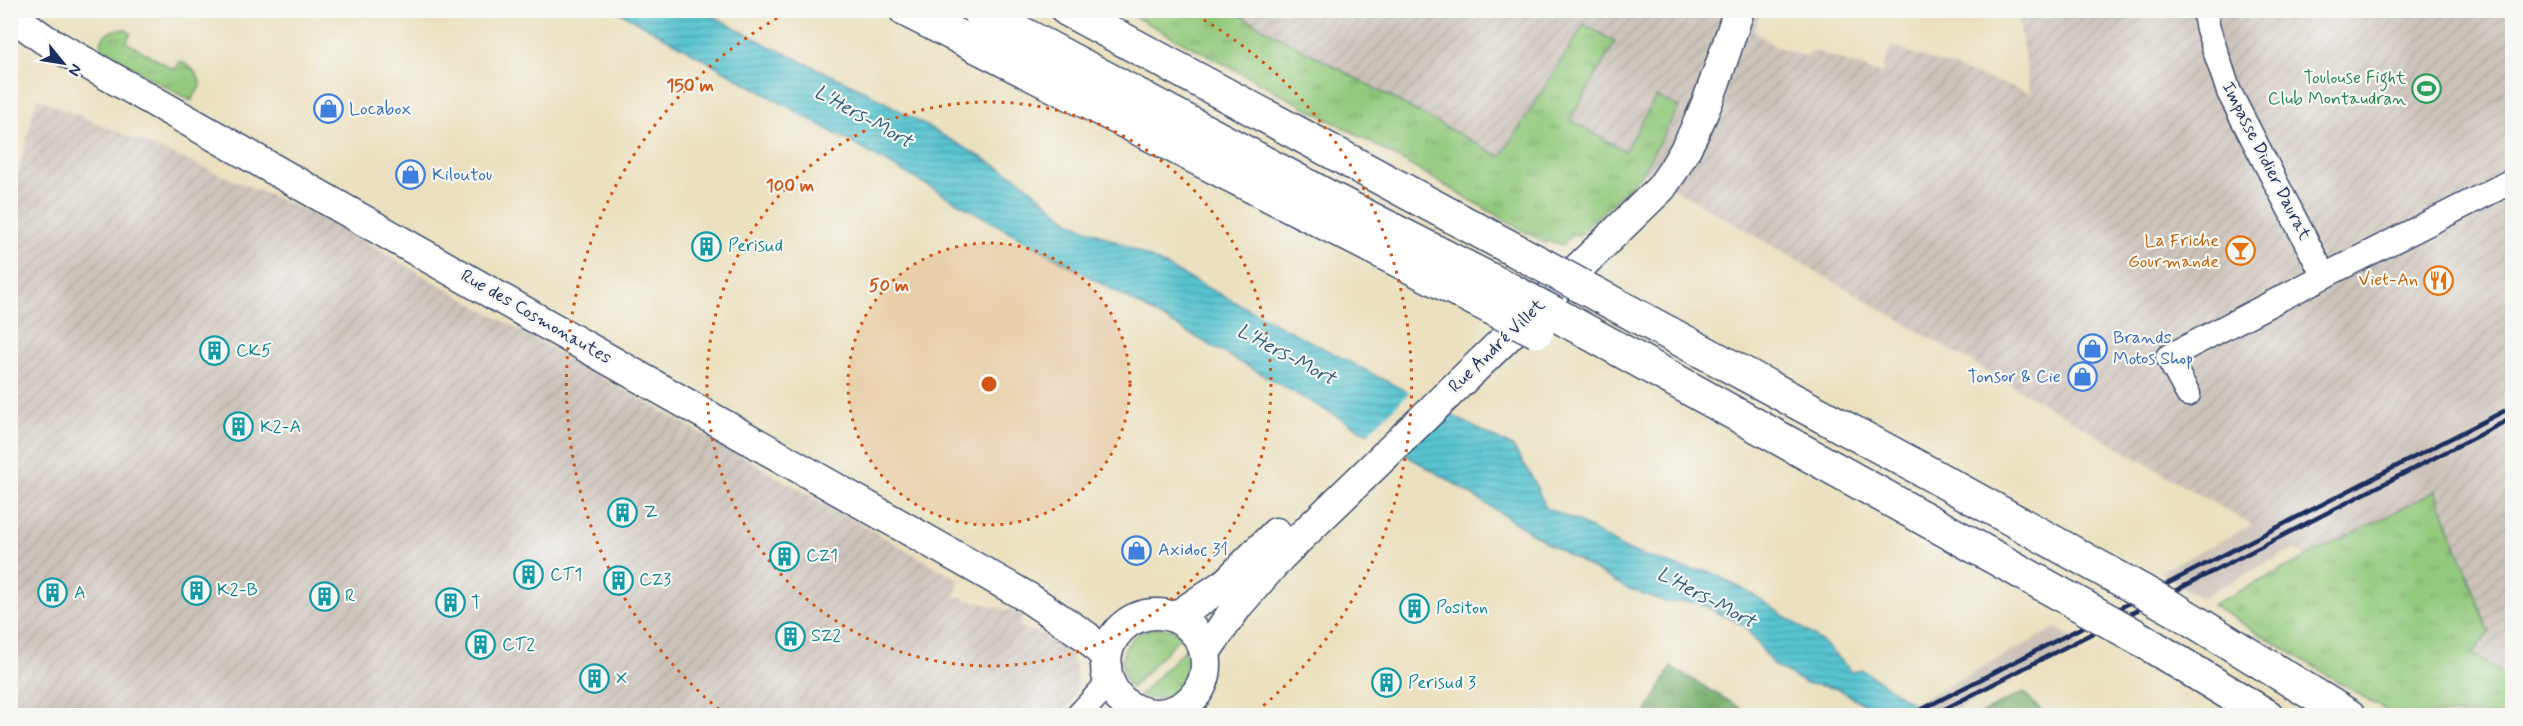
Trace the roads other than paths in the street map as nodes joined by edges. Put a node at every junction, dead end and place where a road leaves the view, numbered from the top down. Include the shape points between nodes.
1 (906, 10) edge
2 (978, 10) edge
3 (1068, 10) edge
4 (1720, 10) edge
5 (1739, 10) edge
6 (2204, 10) edge
7 (10, 14) edge
8 (10, 31) edge
9 (44, 39) junction
10 (2512, 181) edge
11 (2324, 276) junction
12 (1501, 299) junction
13 (1454, 375) junction
14 (2188, 394) dead end
15 (1345, 479) junction
16 (1026, 597) junction
17 (1176, 617) junction
18 (1128, 622) junction
19 (1205, 652) junction
20 (1107, 668) junction
21 (1153, 715) edge
22 (1078, 716) edge
23 (2267, 716) edge
24 (2349, 716) edge

1 - 12 highway via 1269,193
2 - 12 highway via 1330,198
3 - 24 highway, bridge via 1921,469 2176,610
4 - 13 main road, Rue André Villet via 1677,129 1649,174
5 - 13 main road, Rue André Villet via 1701,120 1673,172 1646,203
6 - 11 street, Impasse Didier Daurat via 2229,92
7 - 9 main road, Rue des Cosmonautes
8 - 9 main road, Rue des Cosmonautes
9 - 16 main road, Rue des Cosmonautes
10 - 11 street
11 - 14 street via 2168,357
12 - 23 highway, bridge via 1736,413 2132,634
13 - 15 main road, Rue André Villet
15 - 17 main road, Rue André Villet via 1226,583
15 - 19 main road, Rue André Villet via 1254,585
16 - 18 main road, Rue des Cosmonautes via 1095,620
16 - 20 main road, Rue des Cosmonautes via 1087,637
17 - 18 main road via 1151,614
17 - 19 main road via 1195,631
18 - 20 main road via 1110,644
19 - 21 main road via 1203,681 1196,694 1186,705
20 - 21 main road via 1114,692 1124,703
20 - 22 street via 1103,689

